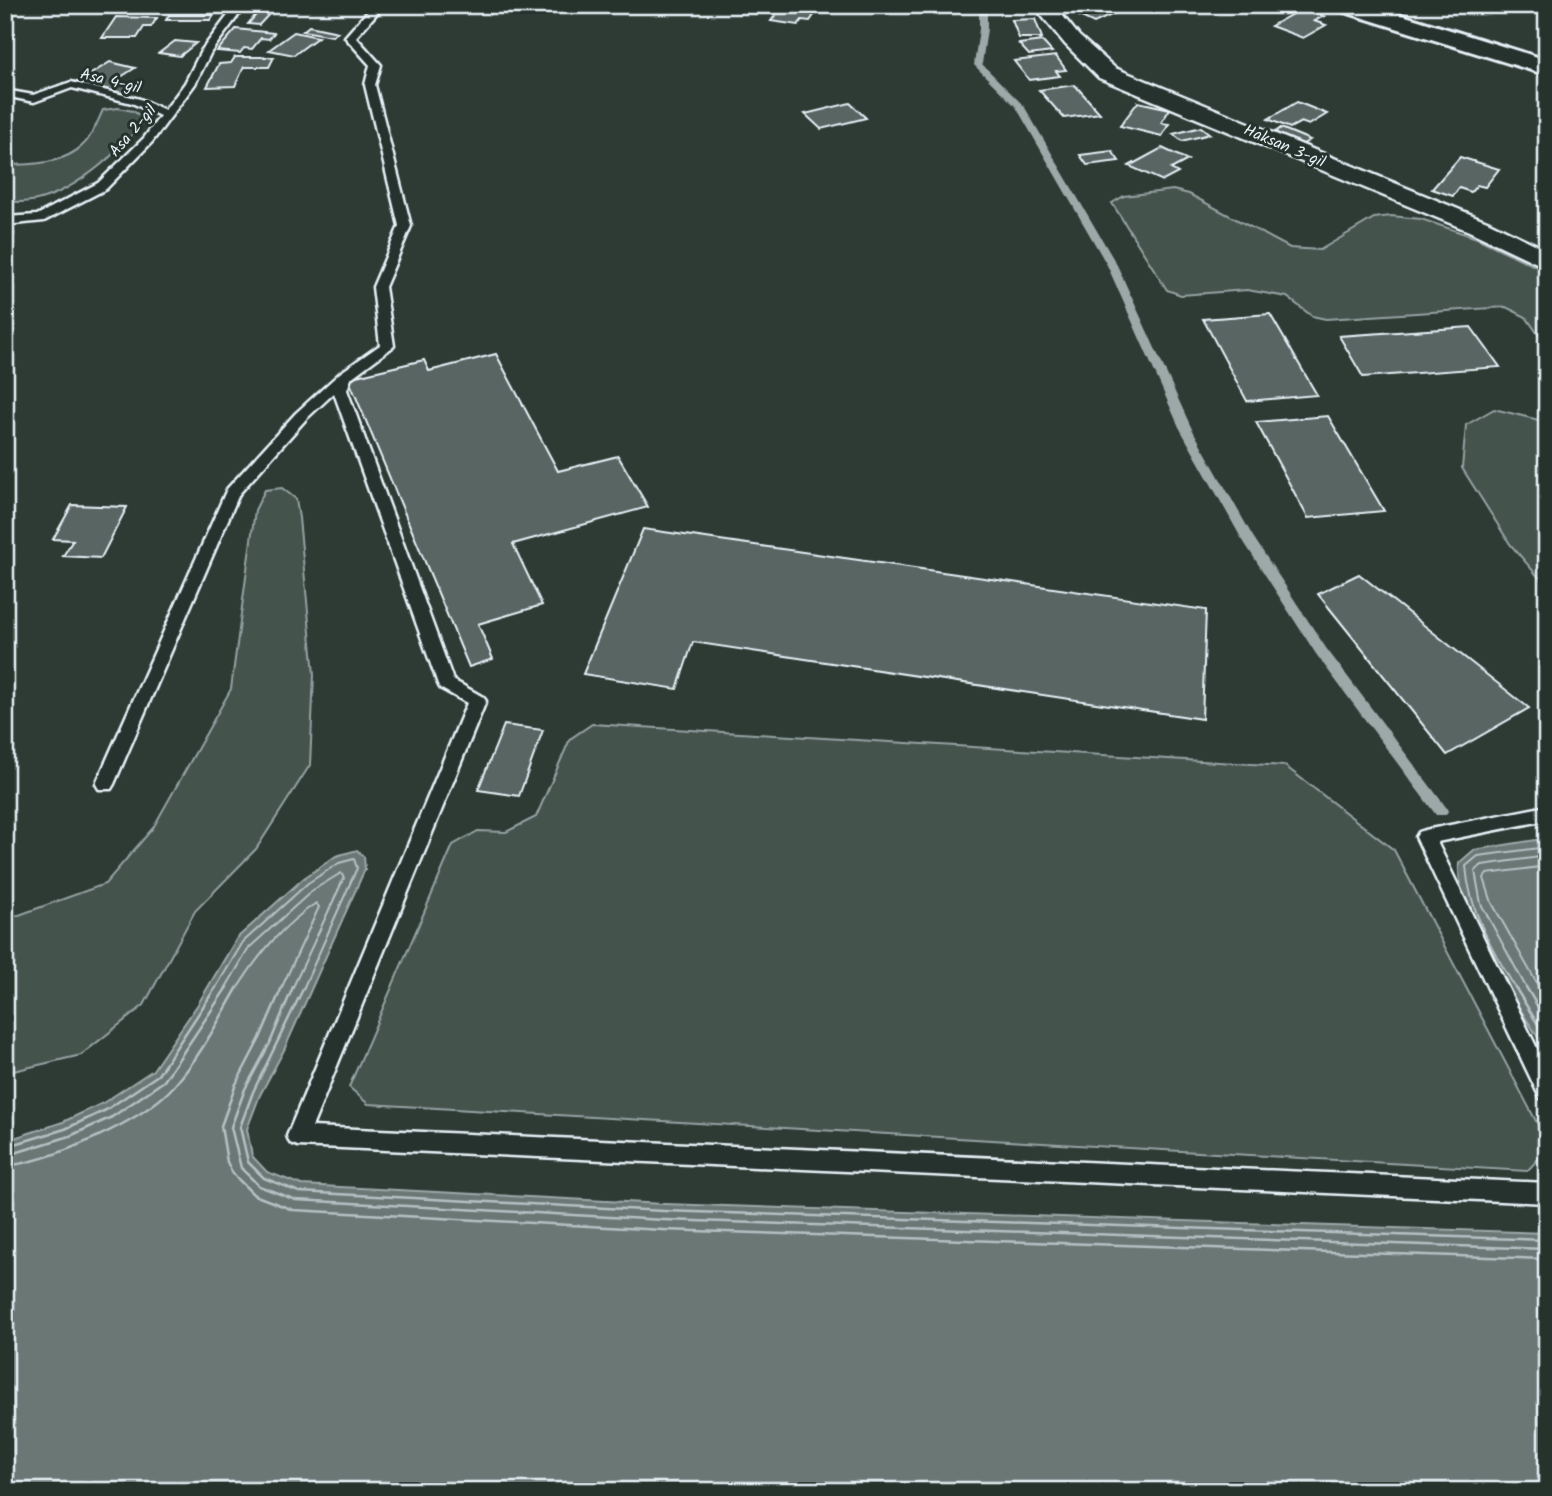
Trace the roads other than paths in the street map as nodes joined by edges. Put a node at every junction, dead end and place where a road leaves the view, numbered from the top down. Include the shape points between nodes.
1 (241, 5) edge
2 (379, 5) edge
3 (1043, 5) edge
4 (1346, 5) edge
5 (1547, 68) edge
6 (5, 93) edge
7 (167, 115) junction
8 (5, 221) edge
9 (1547, 260) edge
10 (345, 376) junction
11 (105, 784) dead end
12 (1547, 813) edge
13 (1547, 1091) edge
14 (1547, 1193) edge

1 - 7 lane, Asa 2-gil
2 - 10 lane via 350,37 376,65 370,85 405,226 379,287 387,346
3 - 9 street, Haksan 3-gil via 1107,73 1466,221
4 - 5 main road
6 - 7 lane, Asa 4-gil via 34,99 71,85 136,101
7 - 8 lane, Asa 2-gil via 102,186 40,218
10 - 11 lane via 301,416 232,492
10 - 14 lane via 340,390 446,684 477,701 298,1136
12 - 13 lane via 1425,837

